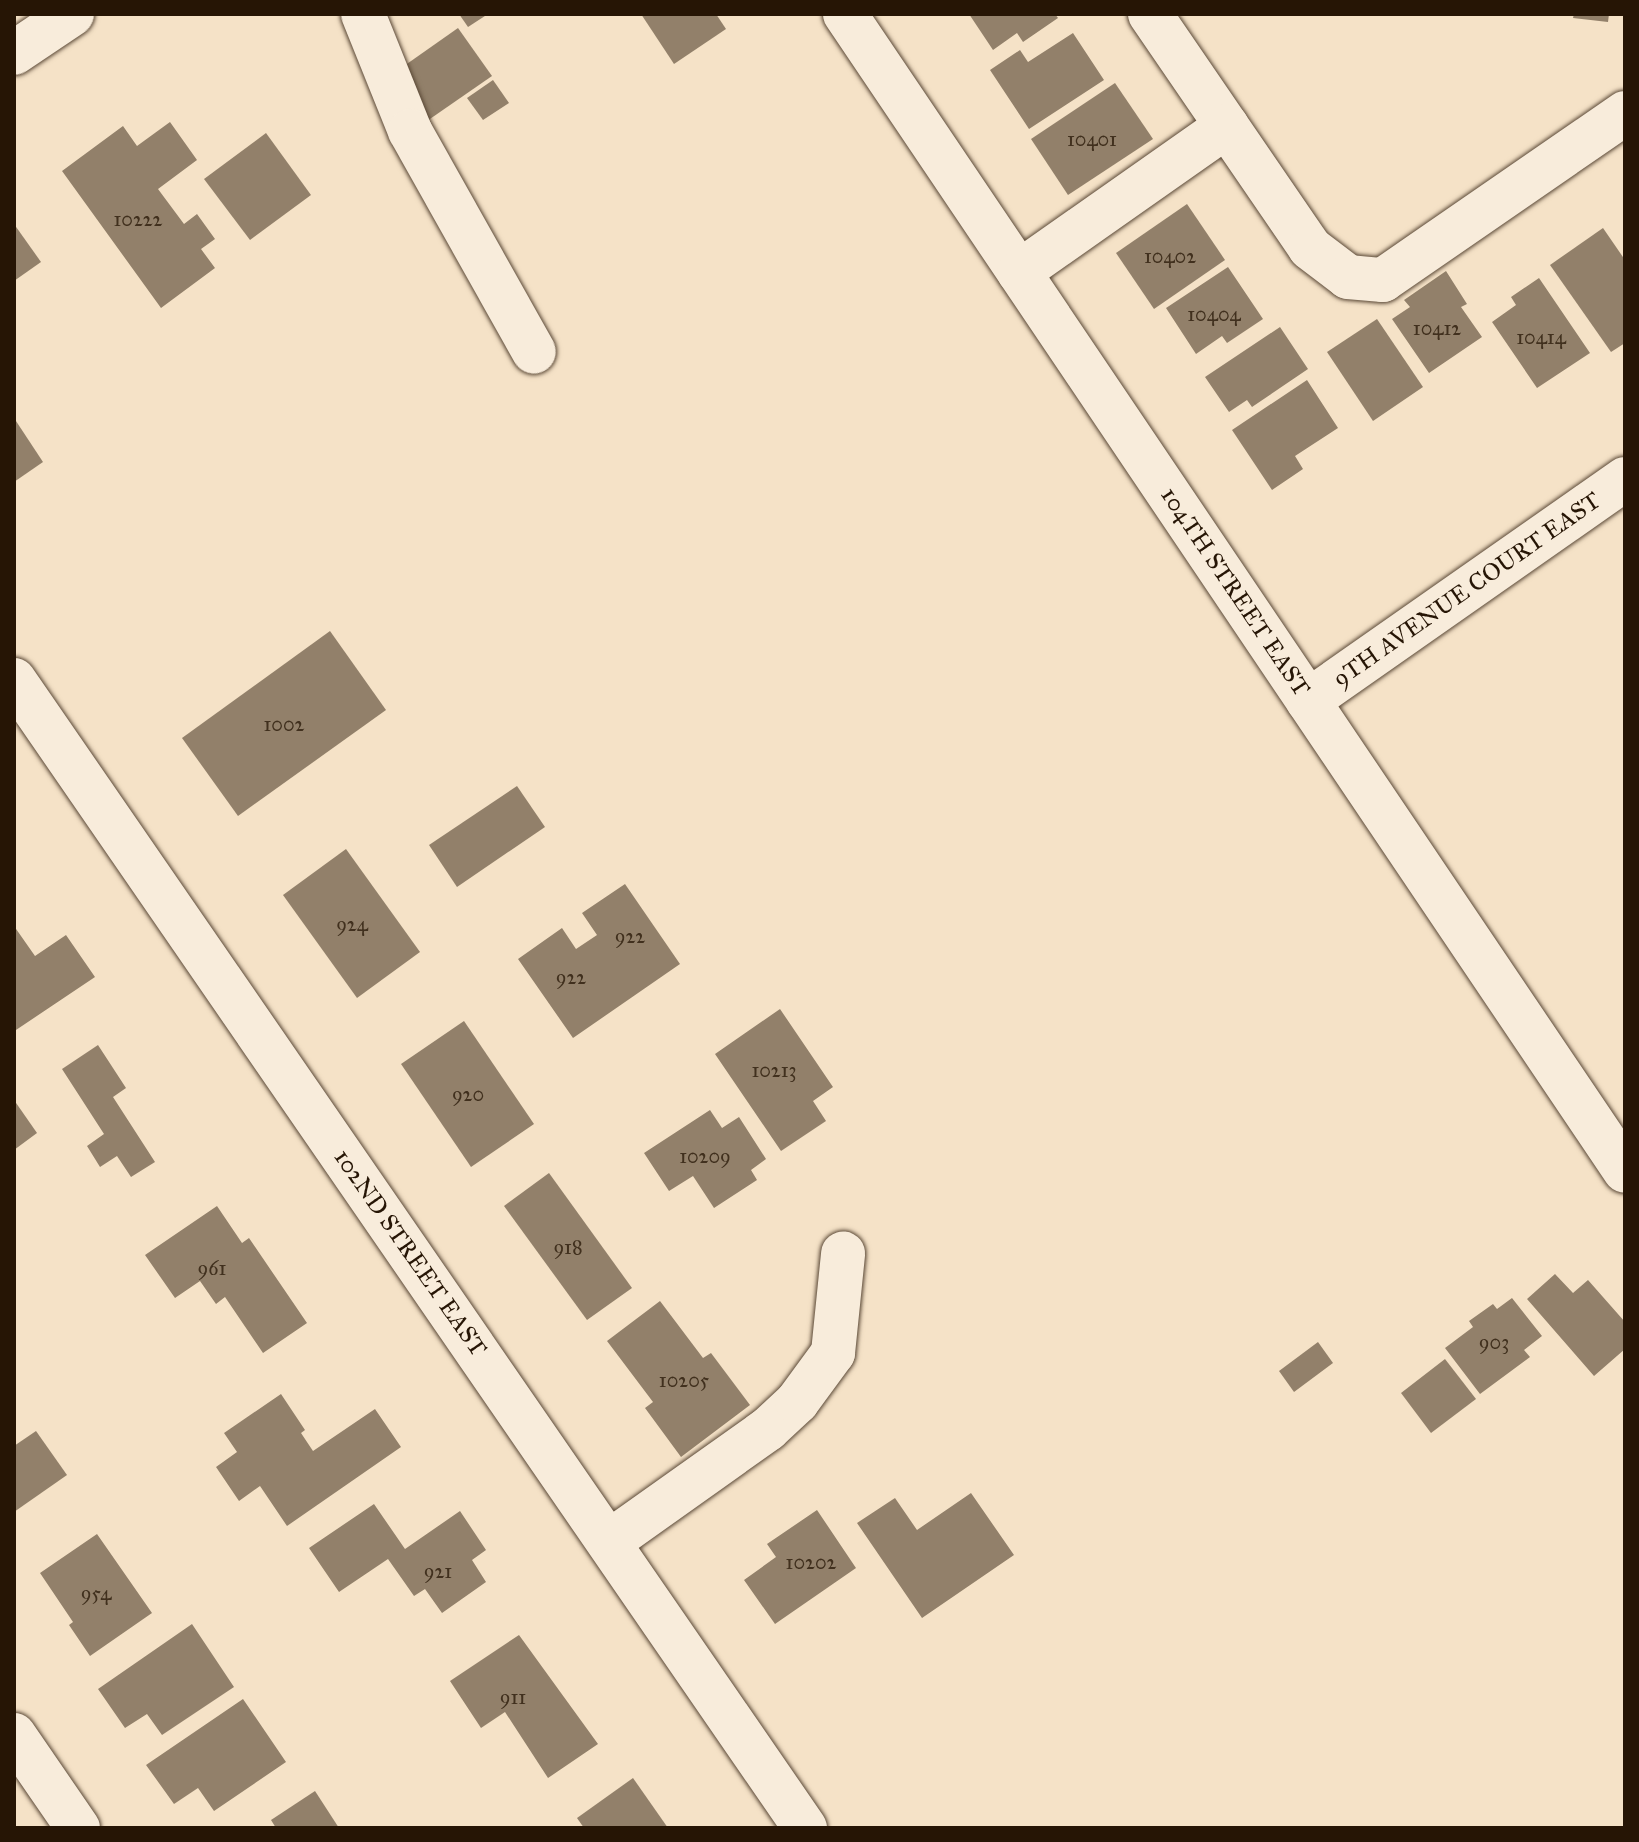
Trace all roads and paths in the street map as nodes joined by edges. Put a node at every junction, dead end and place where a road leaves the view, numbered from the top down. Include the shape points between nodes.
1 (72, 14) edge
2 (363, 14) edge
3 (845, 14) edge
4 (1150, 14) edge
5 (14, 53) edge
6 (1625, 113) edge
7 (1227, 126) junction
8 (1019, 272) junction
9 (534, 352) dead end
10 (1625, 479) edge
11 (14, 680) edge
12 (1308, 701) junction
13 (1625, 1171) edge
14 (843, 1254) dead end
15 (609, 1542) junction
16 (14, 1735) edge
17 (78, 1828) edge
18 (805, 1828) edge

1 - 5 street
2 - 9 street via 410,131
3 - 8 street, 104TH STREET EAST
4 - 7 street
6 - 7 street via 1383,280 1348,277 1310,248
7 - 8 street
8 - 12 street, 104TH STREET EAST
10 - 12 street, 9TH AVENUE COURT EAST
11 - 15 street, 102ND STREET EAST
12 - 13 street, 104TH STREET EAST
14 - 15 street via 833,1353 797,1402 768,1429
15 - 18 street, 102ND STREET EAST
16 - 17 street

